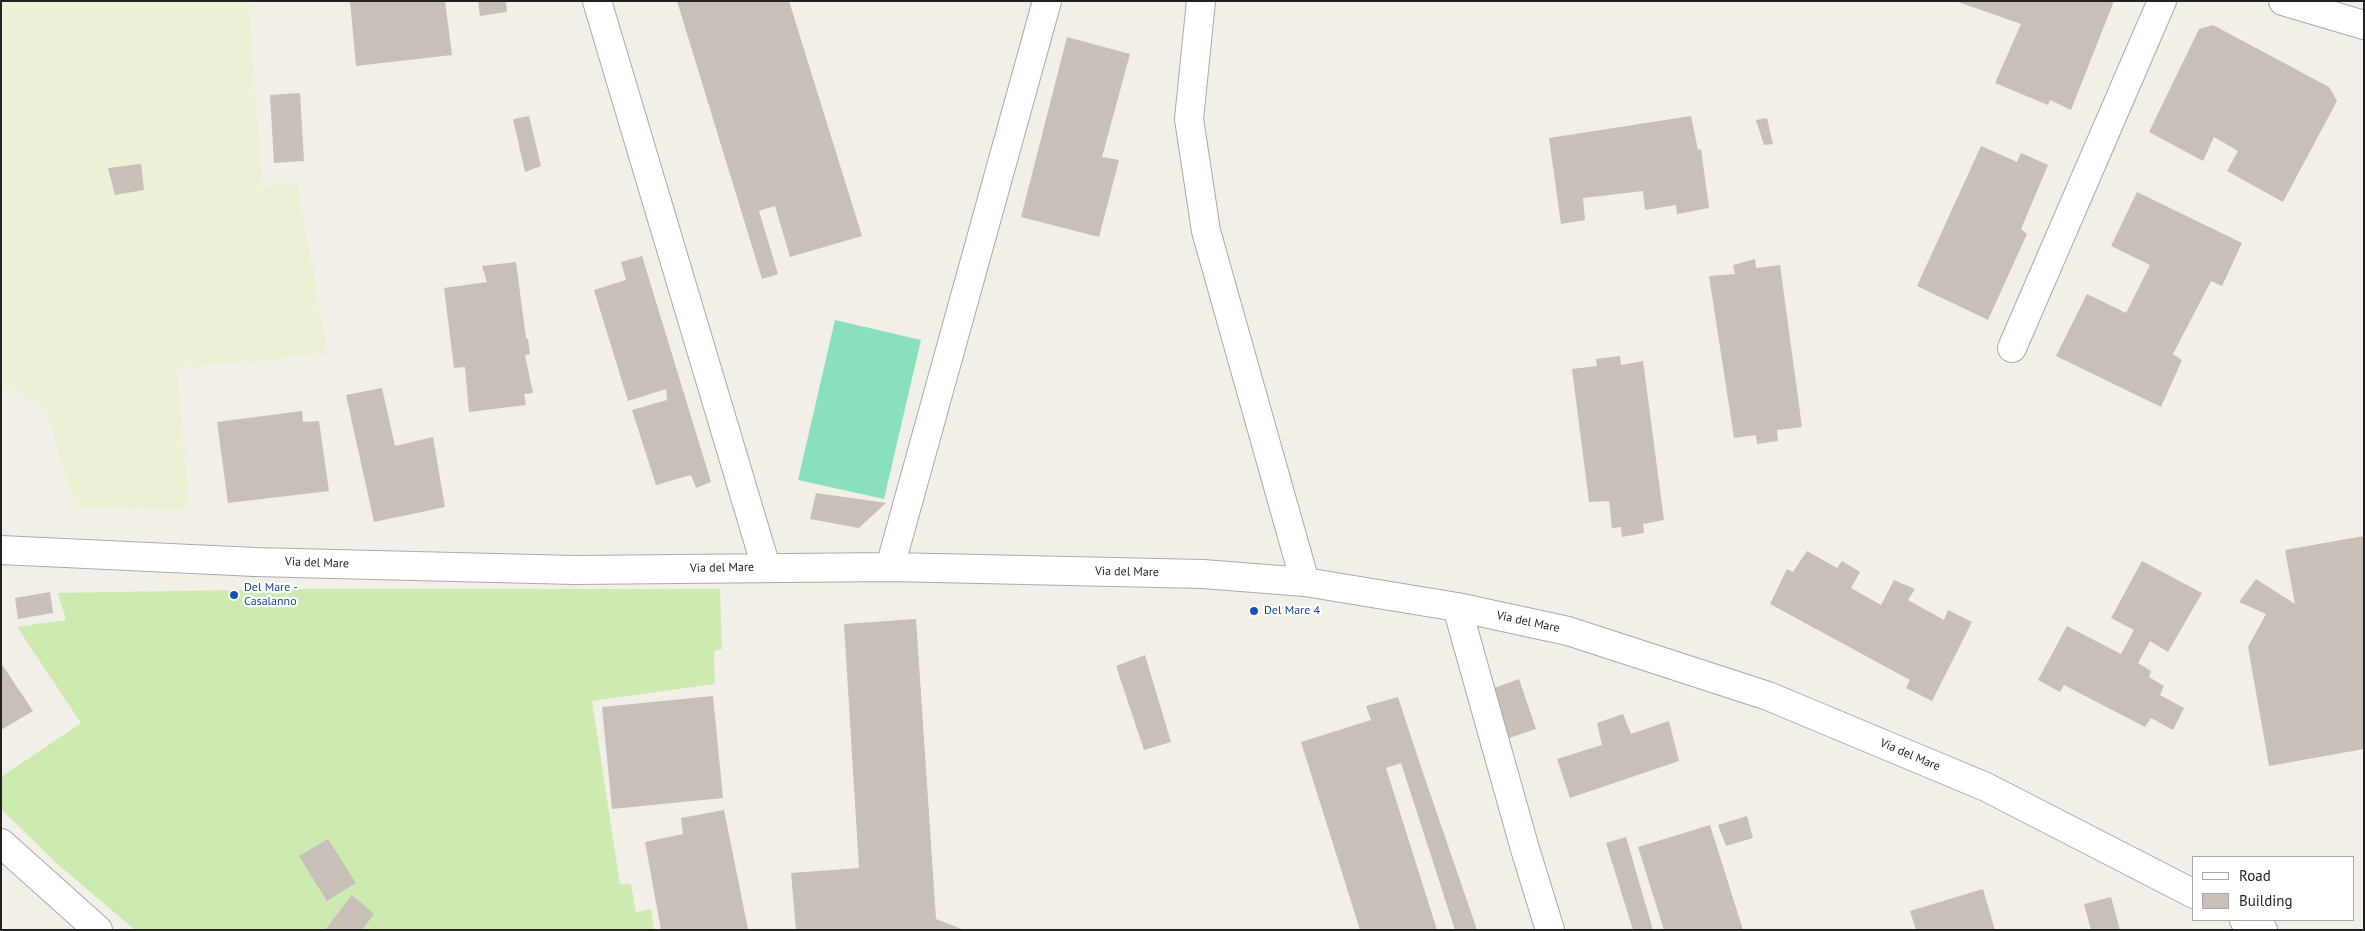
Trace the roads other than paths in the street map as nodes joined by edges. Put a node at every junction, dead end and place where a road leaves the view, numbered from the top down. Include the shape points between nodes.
1 (597, 1) edge
2 (1047, 1) edge
3 (1201, 1) edge
4 (2162, 1) edge
5 (2283, 1) edge
6 (2364, 25) edge
7 (2012, 348) dead end
8 (1, 550) edge
9 (766, 567) junction
10 (890, 567) junction
11 (1305, 582) junction
12 (1457, 607) junction
13 (1, 843) edge
14 (2192, 893) edge
15 (2246, 921) edge
16 (98, 930) edge
17 (1550, 930) edge
18 (2263, 930) edge

1 - 9 street
2 - 10 street
3 - 11 street via 1189,119 1206,231
4 - 7 street
5 - 6 street
8 - 9 street, Via del Mare via 255,562 575,570
9 - 10 street, Via del Mare
10 - 11 street, Via del Mare via 1203,574
11 - 12 street, Via del Mare
12 - 14 street, Via del Mare via 1568,631 1768,696 1986,788
12 - 17 street
13 - 16 street
15 - 18 street

